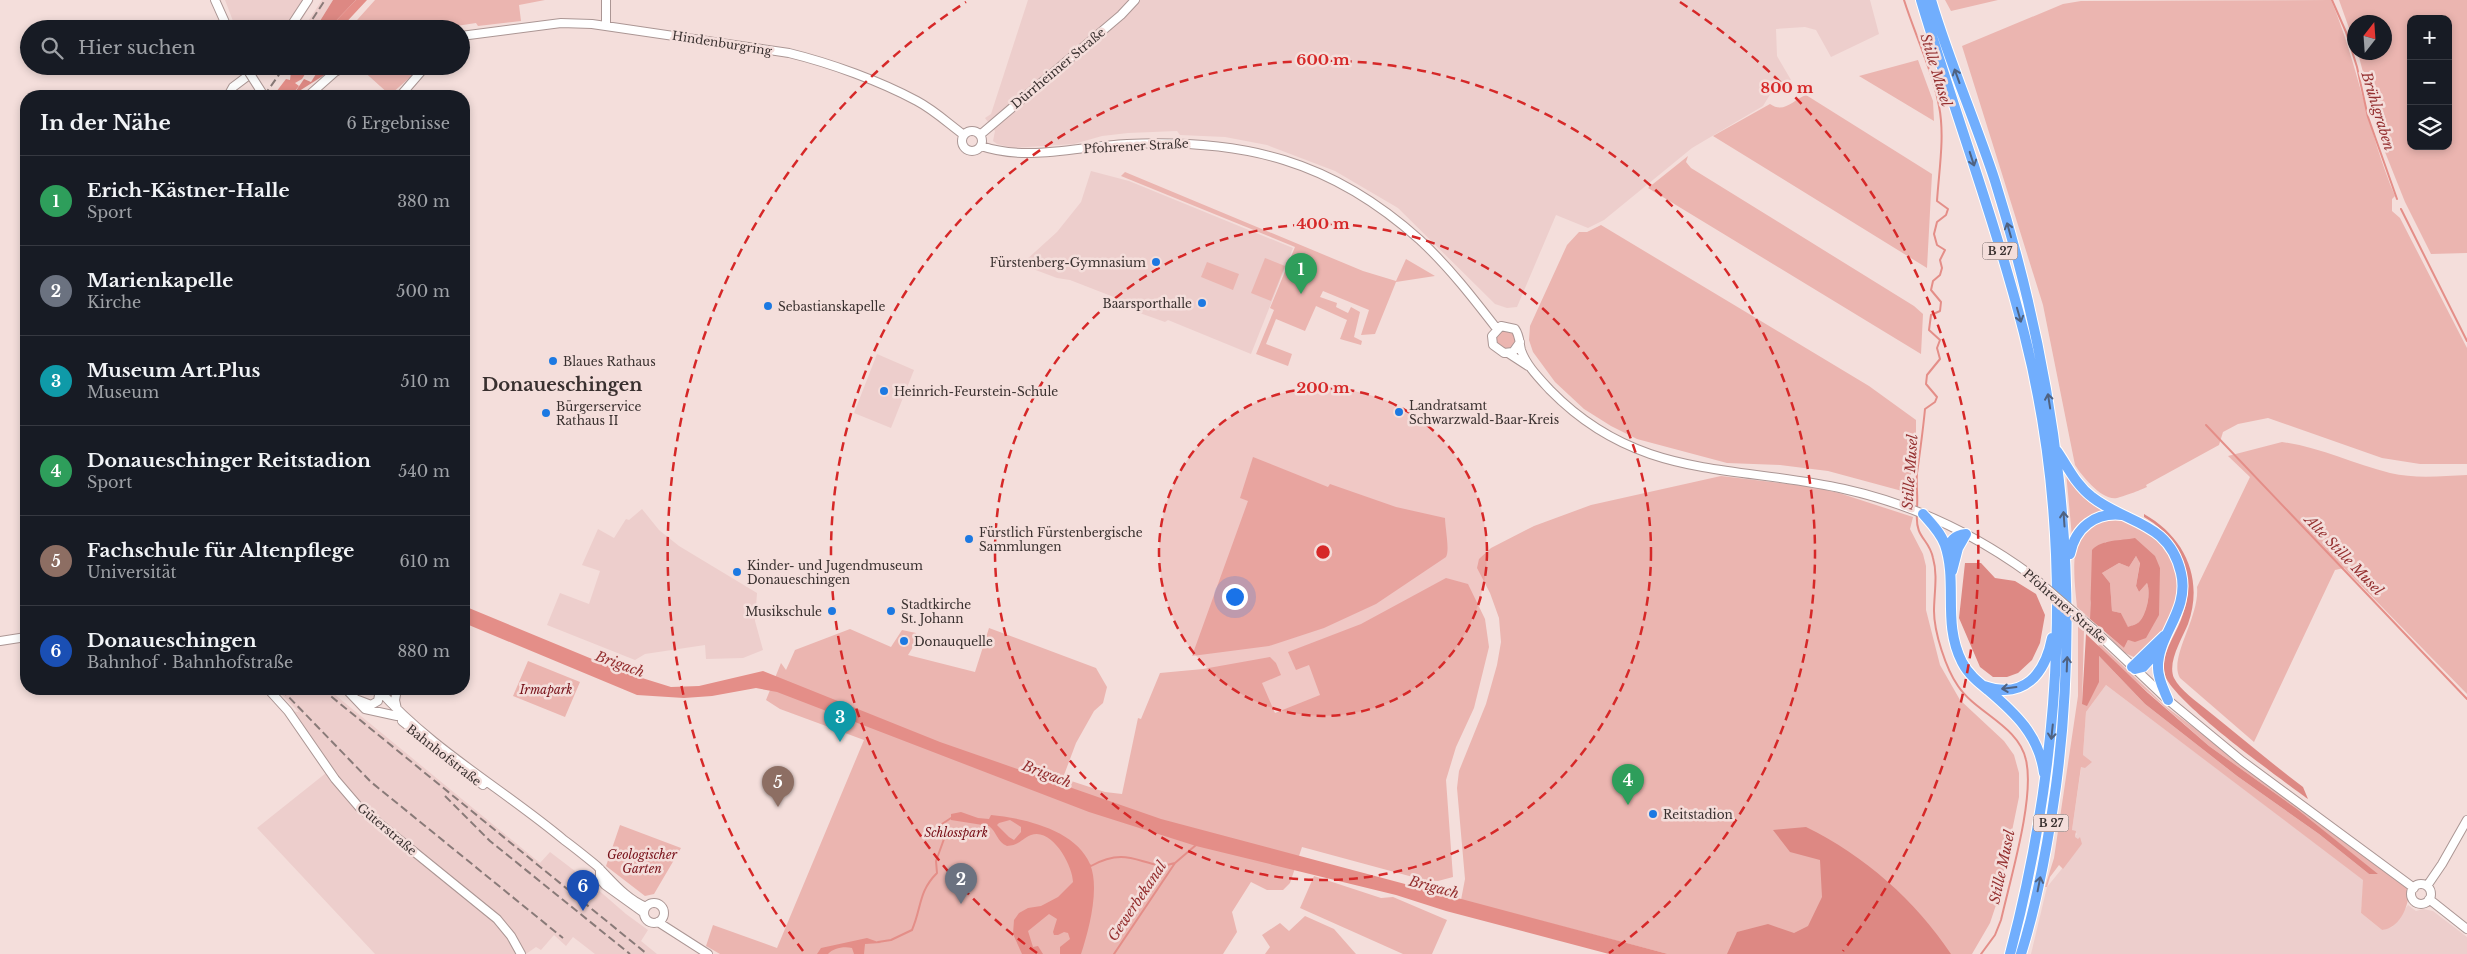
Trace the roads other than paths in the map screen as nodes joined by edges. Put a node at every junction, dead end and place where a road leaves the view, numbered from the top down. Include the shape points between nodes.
1 (215, 0) edge
2 (308, 0) edge
3 (606, 0) edge
4 (1135, 0) edge
5 (1921, 0) edge
6 (1932, 0) edge
7 (224, 20) edge
8 (295, 20) edge
9 (606, 25) junction
10 (470, 35) edge
11 (249, 75) edge
12 (251, 75) edge
13 (332, 75) edge
14 (418, 75) edge
15 (232, 90) edge
16 (260, 90) edge
17 (315, 90) edge
18 (405, 90) edge
19 (964, 135) junction
20 (980, 135) junction
21 (981, 146) junction
22 (1497, 328) junction
23 (1520, 342) junction
24 (1508, 353) junction
25 (1531, 368) junction
26 (2056, 449) junction
27 (1924, 514) junction
28 (2129, 516) junction
29 (1966, 534) junction
30 (1947, 553) junction
31 (2067, 567) junction
32 (1950, 579) junction
33 (2057, 610) junction
34 (2172, 626) junction
35 (20, 637) edge
36 (0, 641) edge
37 (2163, 644) junction
38 (2133, 668) junction
39 (1981, 684) junction
40 (273, 695) edge
41 (352, 695) edge
42 (355, 695) edge
43 (379, 695) edge
44 (382, 695) edge
45 (396, 695) edge
46 (2168, 700) junction
47 (397, 713) junction
48 (2045, 787) junction
49 (2467, 820) edge
50 (2427, 886) junction
51 (2414, 888) junction
52 (2429, 899) junction
53 (645, 910) junction
54 (660, 919) junction
55 (2467, 929) edge
56 (521, 954) edge
57 (708, 954) edge
58 (2010, 954) edge
59 (2021, 954) edge

1 - 7 main road
2 - 8 main road
3 - 9 main road
4 - 20 main road, Dürrheimer Straße
5 -> 33 highway, B 27 via 2024,334 2046,449
26 -> 6 highway, B 27 via 2035,334 2013,246 1994,180
9 - 10 main road, Hindenburgring via 561,23
9 - 19 main road, Hindenburgring via 807,58 919,102
11 - 15 main road
12 - 16 main road, bridge
13 - 17 main road
14 - 18 main road
19 - 20 main road via 972,131
19 - 21 main road via 962,143 966,150 976,151
20 - 21 main road
21 - 22 main road, Pfohrener Straße via 1019,153 1187,143 1248,150 1297,164 1346,186 1392,216 1443,264
22 - 23 main road via 1516,329
22 - 24 main road via 1492,336 1493,345 1499,352
23 - 24 main road
23 - 25 main road, Pfohrener Straße
24 - 25 main road, Pfohrener Straße
25 - 27 main road, Pfohrener Straße via 1583,419 1649,454 1707,469 1825,485
26 - 28 highway via 2082,488 2093,498
31 -> 26 highway, B 27
27 - 29 main road, Pfohrener Straße
27 - 30 highway via 1942,538
28 - 31 highway via 2108,514 2086,524 2072,545
28 - 34 highway via 2156,531 2177,561 2182,587
29 - 30 highway via 1958,534
29 - 32 highway
29 - 38 main road, Pfohrener Straße, bridge via 2031,575
30 - 32 highway
59 -> 31 highway, B 27 via 2038,889 2061,751 2067,665
32 - 39 highway via 1950,616 1955,644 1968,672
33 -> 39 highway via 2047,660 2034,678 2009,689
33 -> 48 highway, B 27 via 2056,683
34 - 37 highway
34 - 38 highway
35 - 36 main road
37 - 38 highway via 2143,667
37 - 46 highway via 2158,666
38 - 46 main road, Pfohrener Straße
39 - 48 highway via 2016,714 2027,728 2042,760
40 - 56 main road, Güterstraße via 335,779 360,807 504,926
41 - 47 main road via 372,712
42 - 43 main road via 371,705 378,700
44 - 47 main road, Bahnhofstraße
45 - 47 main road
46 - 51 main road, Pfohrener Straße via 2242,761
47 - 53 main road, Bahnhofstraße via 524,807
48 - 58 highway, B 27 via 2031,867
49 - 50 main road
50 - 51 main road via 2418,884
50 - 52 main road
51 - 52 main road via 2412,895 2415,901 2423,903
52 - 55 main road
53 - 54 main road via 649,922
53 - 54 main road via 653,903 660,905 664,911
54 - 57 main road

